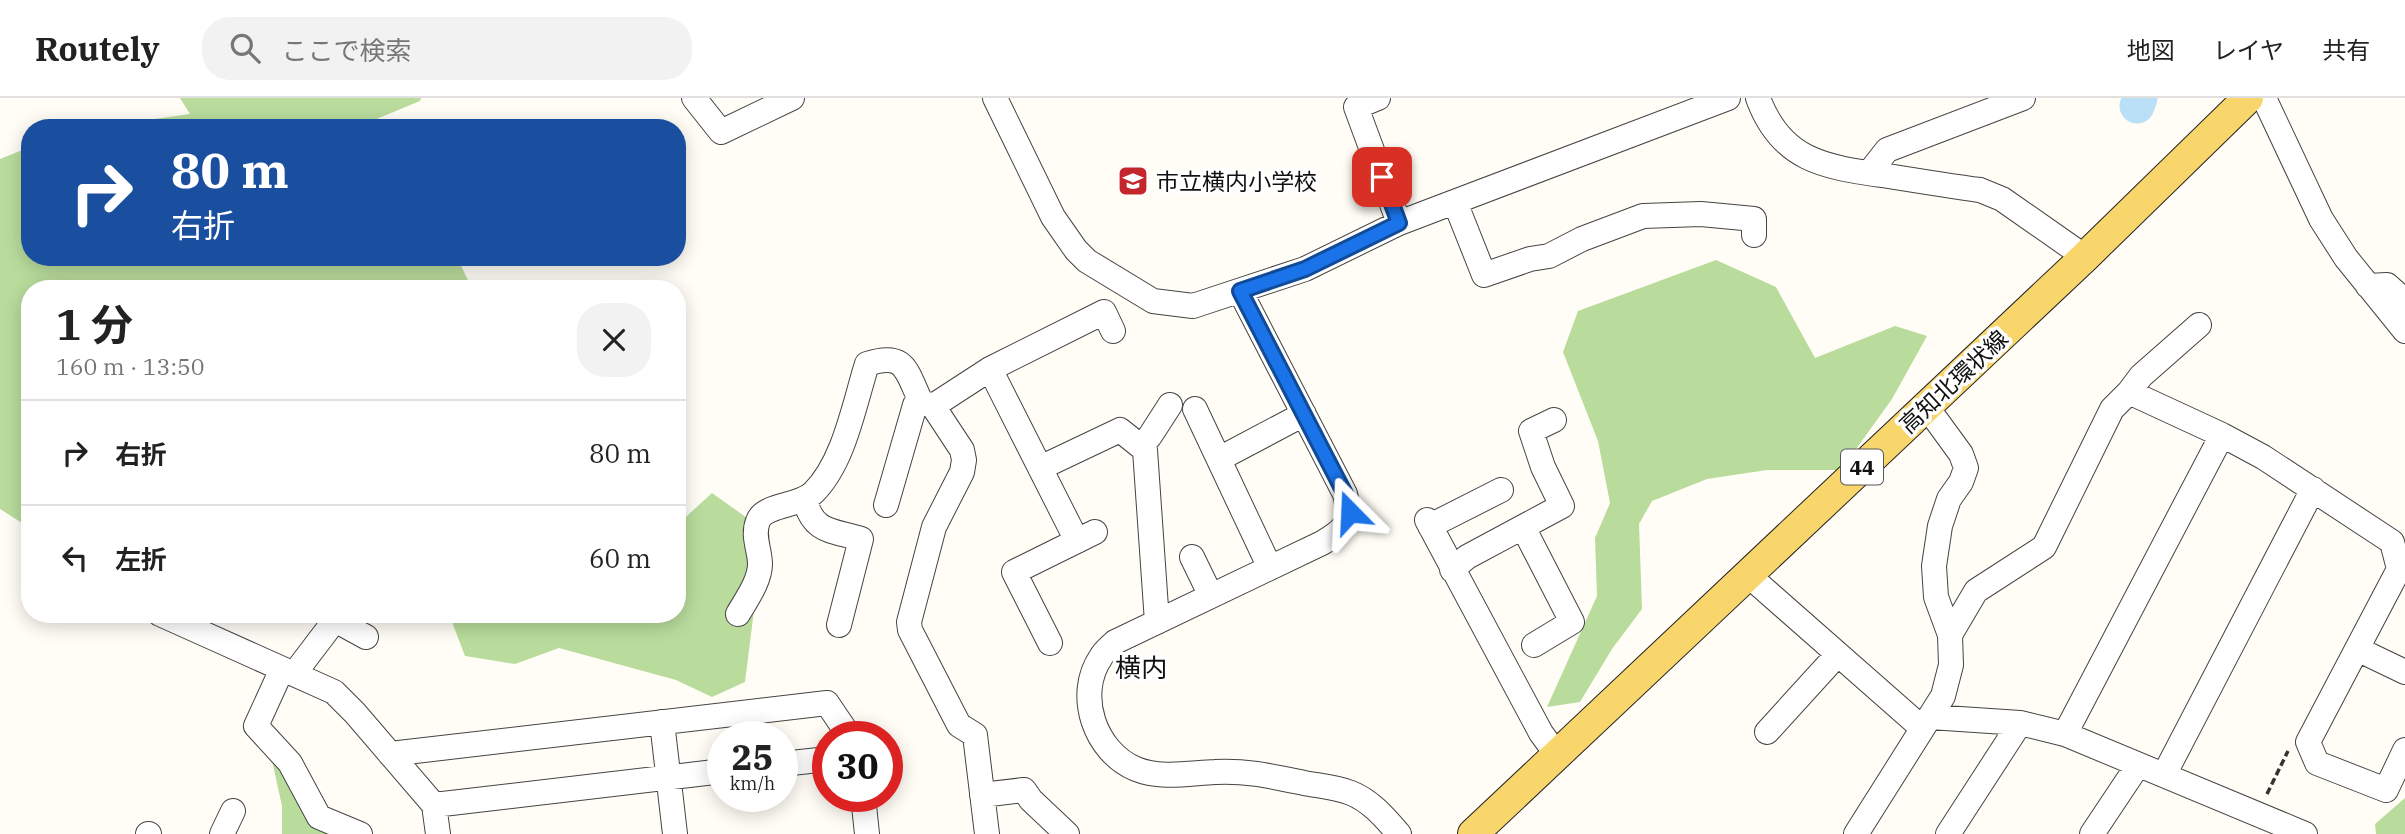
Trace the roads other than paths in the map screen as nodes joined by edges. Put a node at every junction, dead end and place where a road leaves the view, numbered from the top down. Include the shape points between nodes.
1 (694, 98) edge
2 (792, 98) edge
3 (996, 98) edge
4 (1378, 98) edge
5 (1728, 98) edge
6 (1758, 98) edge
7 (2023, 98) edge
8 (2248, 98) edge
9 (2264, 98) edge
10 (1868, 173) junction
11 (1455, 202) junction
12 (1399, 223) junction
13 (1754, 235) dead end
14 (2085, 257) junction
15 (2368, 286) junction
16 (1240, 291) junction
17 (2405, 301) edge
18 (2199, 325) dead end
19 (1113, 331) dead end
20 (2405, 331) edge
21 (990, 369) junction
22 (2129, 392) junction
23 (927, 404) junction
24 (1170, 404) dead end
25 (1926, 406) junction
26 (1195, 409) dead end
27 (1304, 414) junction
28 (1554, 420) dead end
29 (2222, 435) junction
30 (1141, 446) junction
31 (1219, 459) junction
32 (1040, 468) junction
33 (2313, 489) junction
34 (1501, 490) dead end
35 (805, 500) junction
36 (886, 505) dead end
37 (1523, 527) junction
38 (1192, 557) dead end
39 (1270, 568) junction
40 (1452, 570) junction
41 (1748, 575) junction
42 (1211, 596) junction
43 (738, 614) dead end
44 (1157, 622) junction
45 (180, 623) edge
46 (332, 623) edge
47 (340, 623) edge
48 (839, 625) dead end
49 (1950, 635) junction
50 (366, 637) dead end
51 (1050, 643) dead end
52 (1535, 645) dead end
53 (2357, 649) junction
54 (1838, 654) junction
55 (288, 672) junction
56 (2405, 672) edge
57 (839, 721) edge
58 (662, 722) junction
59 (1926, 723) junction
60 (2020, 723) junction
61 (1767, 732) dead end
62 (2065, 734) junction
63 (2405, 750) edge
64 (390, 754) junction
65 (1557, 755) junction
66 (2138, 765) junction
67 (707, 773) edge
68 (2164, 775) junction
69 (668, 778) junction
70 (982, 795) junction
71 (434, 805) junction
72 (233, 811) dead end
73 (865, 812) edge
74 (2252, 825) edge
75 (222, 834) edge
76 (360, 834) edge
77 (438, 834) edge
78 (676, 834) edge
79 (867, 834) edge
80 (987, 834) edge
81 (1067, 834) edge
82 (1399, 834) edge
83 (1473, 834) edge
84 (1856, 834) edge
85 (1948, 834) edge
86 (2092, 834) edge
87 (2305, 834) edge

1 - 2 street via 721,132
3 - 16 street via 1053,217 1087,261 1153,301 1193,306
4 - 12 street via 1356,107
5 - 11 street
6 - 10 street via 1765,117 1788,145 1808,159
7 - 10 street via 1887,150
8 - 14 main road, 高知北環状線 / 44
9 - 15 street via 2321,219
10 - 14 street via 1980,190 2002,199
11 - 12 street
11 - 13 street via 1484,275 1549,257 1643,216 1701,214 1754,219
12 - 16 street via 1305,269
14 - 25 main road, 高知北環状線 / 44
15 - 17 street via 2387,285
15 - 20 street
16 - 27 street
18 - 22 street
19 - 21 street via 1104,312
21 - 23 street
21 - 32 street
22 - 29 street
22 - 49 street via 2112,409 2044,547 1976,591
23 - 35 street via 904,366 883,359 867,364 835,464
23 - 36 street via 915,405
23 - 70 street via 962,450 964,460 934,527 910,630 959,725 975,735
24 - 30 street
25 - 41 main road, 高知北環状線 / 44
25 - 49 street via 1961,454 1965,468 1940,526 1934,566 1936,597
26 - 31 street
27 - 31 street
27 - 39 street via 1350,512 1334,536
28 - 37 street via 1531,431 1562,506
29 - 33 street
29 - 62 street
30 - 32 street via 1120,430
30 - 44 street via 1145,450
31 - 39 street
32 - 51 street via 1086,536 1014,572
33 - 53 street via 2392,542 2399,569
33 - 68 street
34 - 40 street via 1429,523
35 - 43 street via 768,510 758,520 760,566
35 - 48 street via 818,526 861,539
37 - 40 street via 1467,556
37 - 52 street via 1572,622
38 - 42 street
39 - 42 street
40 - 65 street
41 - 54 street
41 - 65 main road, 高知北環状線 / 44
42 - 44 street
44 - 82 street via 1115,642 1093,675 1093,721 1098,735 1122,762 1148,773 1248,773 1352,793 1375,807
45 - 55 street
46 - 55 street
47 - 50 street
49 - 59 street via 1948,681
53 - 56 street
53 - 63 street via 2308,742 2317,763 2386,790
54 - 59 street
54 - 61 street
55 - 64 street via 334,692
55 - 76 street via 256,726 290,763 319,817
57 - 58 street via 827,703
58 - 64 street
58 - 69 street
59 - 60 street
59 - 84 street
60 - 62 street
60 - 85 street
62 - 66 street
64 - 71 street
65 - 83 main road, 高知北環状線 / 44
66 - 68 street
66 - 86 street
67 - 69 street
68 - 74 street
69 - 71 street
69 - 78 street
70 - 80 street
70 - 81 street via 1024,790
71 - 77 street
72 - 75 street
73 - 79 street
74 - 87 street

